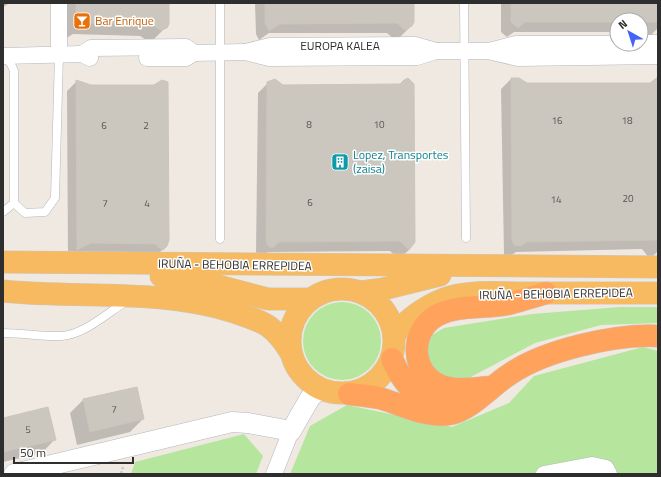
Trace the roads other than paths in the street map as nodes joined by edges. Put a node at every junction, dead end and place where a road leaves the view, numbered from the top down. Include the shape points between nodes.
1 (59, 3) edge
2 (220, 3) edge
3 (464, 3) edge
4 (609, 44) edge
5 (465, 51) junction
6 (489, 51) junction
7 (221, 52) junction
8 (59, 55) junction
9 (3, 56) edge
10 (658, 56) edge
11 (14, 203) junction
12 (3, 212) edge
13 (466, 238) dead end
14 (220, 240) dead end
15 (3, 263) edge
16 (468, 267) junction
17 (658, 267) edge
18 (3, 291) edge
19 (361, 292) junction
20 (546, 293) junction
21 (658, 293) edge
22 (135, 296) junction
23 (311, 299) junction
24 (3, 333) edge
25 (395, 334) junction
26 (658, 336) edge
27 (291, 353) junction
28 (392, 359) junction
29 (490, 387) junction
30 (319, 389) junction
31 (349, 394) junction
32 (291, 432) junction
33 (14, 474) edge
34 (274, 474) edge
35 (544, 474) edge
36 (609, 474) edge

1 - 8 street
2 - 7 lane
3 - 5 lane
4 - 6 street, EUROPA KALEA via 516,44
5 - 6 street, EUROPA KALEA
5 - 7 street, EUROPA KALEA via 436,51 415,45 270,46 244,52
5 - 13 lane
6 - 10 street, EUROPA KALEA via 518,58
7 - 8 street, EUROPA KALEA via 194,53 186,58 92,58 82,54
7 - 14 lane
8 - 9 street, EUROPA KALEA
8 - 11 lane via 55,198 45,212 25,213
9 - 11 lane via 14,71
11 - 12 lane
15 - 16 highway, IRUÑA - BEHOBIA ERREPIDEA
15 - 23 highway, IRUÑA - BEHOBIA ERREPIDEA via 64,274 164,277 211,284 268,299
16 - 17 highway, IRUÑA - BEHOBIA ERREPIDEA
16 - 19 highway, IRUÑA - BEHOBIA ERREPIDEA via 383,289
18 - 22 highway
19 - 23 highway via 335,289
19 - 25 highway via 383,308 391,320
20 - 21 highway, IRUÑA - BEHOBIA ERREPIDEA
20 - 25 highway, IRUÑA - BEHOBIA ERREPIDEA via 489,293 445,299 416,314
20 - 29 highway via 507,304 444,313 432,319 423,328 416,353 421,369 432,382 448,388
22 - 24 lane via 94,324 73,333 62,336
22 - 27 highway via 202,304 247,316 276,332
23 - 27 highway via 302,307 291,328
25 - 28 highway
26 - 29 highway via 613,340 561,351 522,366
27 - 30 highway via 297,368 306,380
28 - 29 highway via 406,385 424,397 454,398
28 - 31 highway via 376,382 363,390
29 - 31 highway via 467,407 454,413 440,415 378,398
30 - 31 highway
30 - 32 street via 310,398
32 - 33 street via 232,422
32 - 34 street
35 - 36 street via 592,465 606,468

